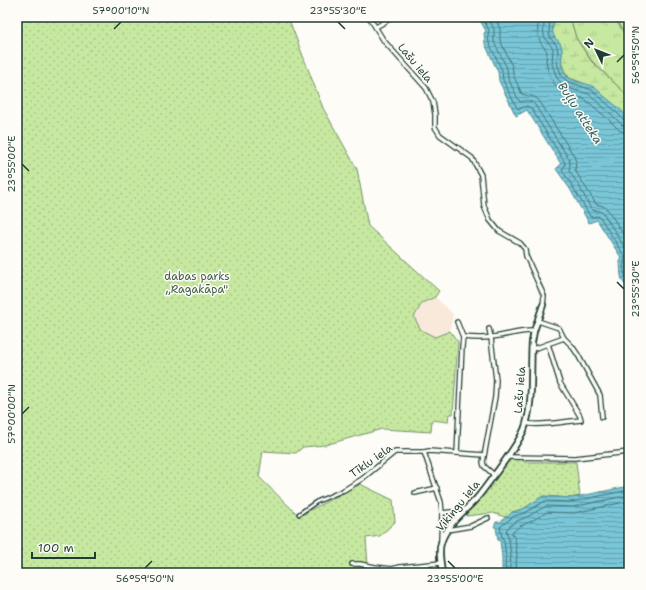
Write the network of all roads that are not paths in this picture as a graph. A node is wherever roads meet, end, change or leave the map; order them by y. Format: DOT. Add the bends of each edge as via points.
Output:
graph roads {
  1 [pos="369,17"];
  2 [pos="394,17"];
  3 [pos="376,27"];
  4 [pos="543,305"];
  5 [pos="538,321"];
  6 [pos="452,323"];
  7 [pos="489,329"];
  8 [pos="534,331"];
  9 [pos="463,337"];
  10 [pos="491,338"];
  11 [pos="564,338"];
  12 [pos="548,344"];
  13 [pos="532,349"];
  14 [pos="602,417"];
  15 [pos="526,423"];
  16 [pos="424,452"];
  17 [pos="629,452"];
  18 [pos="457,453"];
  19 [pos="484,455"];
  20 [pos="507,457"];
  21 [pos="494,474"];
  22 [pos="437,488"];
  23 [pos="344,490"];
  24 [pos="415,493"];
  25 [pos="442,513"];
  26 [pos="298,514"];
  27 [pos="460,514"];
  28 [pos="488,518"];
  29 [pos="447,530"];
  30 [pos="441,543"];
  31 [pos="441,563"];
  32 [pos="352,564"];
  33 [pos="392,571"];
  34 [pos="442,573"];
  1 -- 3 [label="street, Lašu iela"];
  2 -- 3 [label="street"];
  3 -- 4 [label="street, Lašu iela" via="384,40 426,88 433,102 435,127 440,135 472,158 481,176 484,206 490,220 499,231 520,243 525,249 544,296"];
  4 -- 5 [label="street, Lašu iela"];
  5 -- 8 [label="street, Lašu iela"];
  5 -- 11 [label="street" via="559,328"];
  6 -- 9 [label="street" via="458,323"];
  7 -- 10 [label="street"];
  8 -- 10 [label="street"];
  8 -- 13 [label="street, Lašu iela"];
  9 -- 10 [label="street"];
  9 -- 18 [label="street"];
  10 -- 19 [label="street" via="496,380"];
  11 -- 12 [label="street"];
  11 -- 14 [label="street" via="578,355 600,395"];
  12 -- 13 [label="street"];
  12 -- 15 [label="street" via="560,382 581,420 539,425"];
  13 -- 15 [label="street, Lašu iela"];
  15 -- 20 [label="street, Lašu iela"];
  16 -- 18 [label="street, Tīklu iela"];
  16 -- 22 [label="street"];
  16 -- 23 [label="street, Tīklu iela" via="395,452"];
  17 -- 20 [label="street" via="575,458"];
  18 -- 19 [label="street, Tīklu iela"];
  19 -- 21 [label="street" via="484,466"];
  20 -- 21 [label="street, Vikingu iela"];
  21 -- 27 [label="street, Vikingu iela"];
  22 -- 24 [label="street"];
  22 -- 25 [label="street"];
  23 -- 26 [label="street, Tīklu iela" via="316,502"];
  25 -- 27 [label="street"];
  25 -- 30 [label="street"];
  27 -- 29 [label="street, Vikingu iela"];
  28 -- 29 [label="street" via="471,526"];
  29 -- 30 [label="street, Vikingu iela"];
  30 -- 31 [label="street, Vikingu iela"];
  31 -- 33 [label="street" via="400,567"];
  31 -- 34 [label="street, Vikingu iela"];
  32 -- 33 [label="street"];
}
